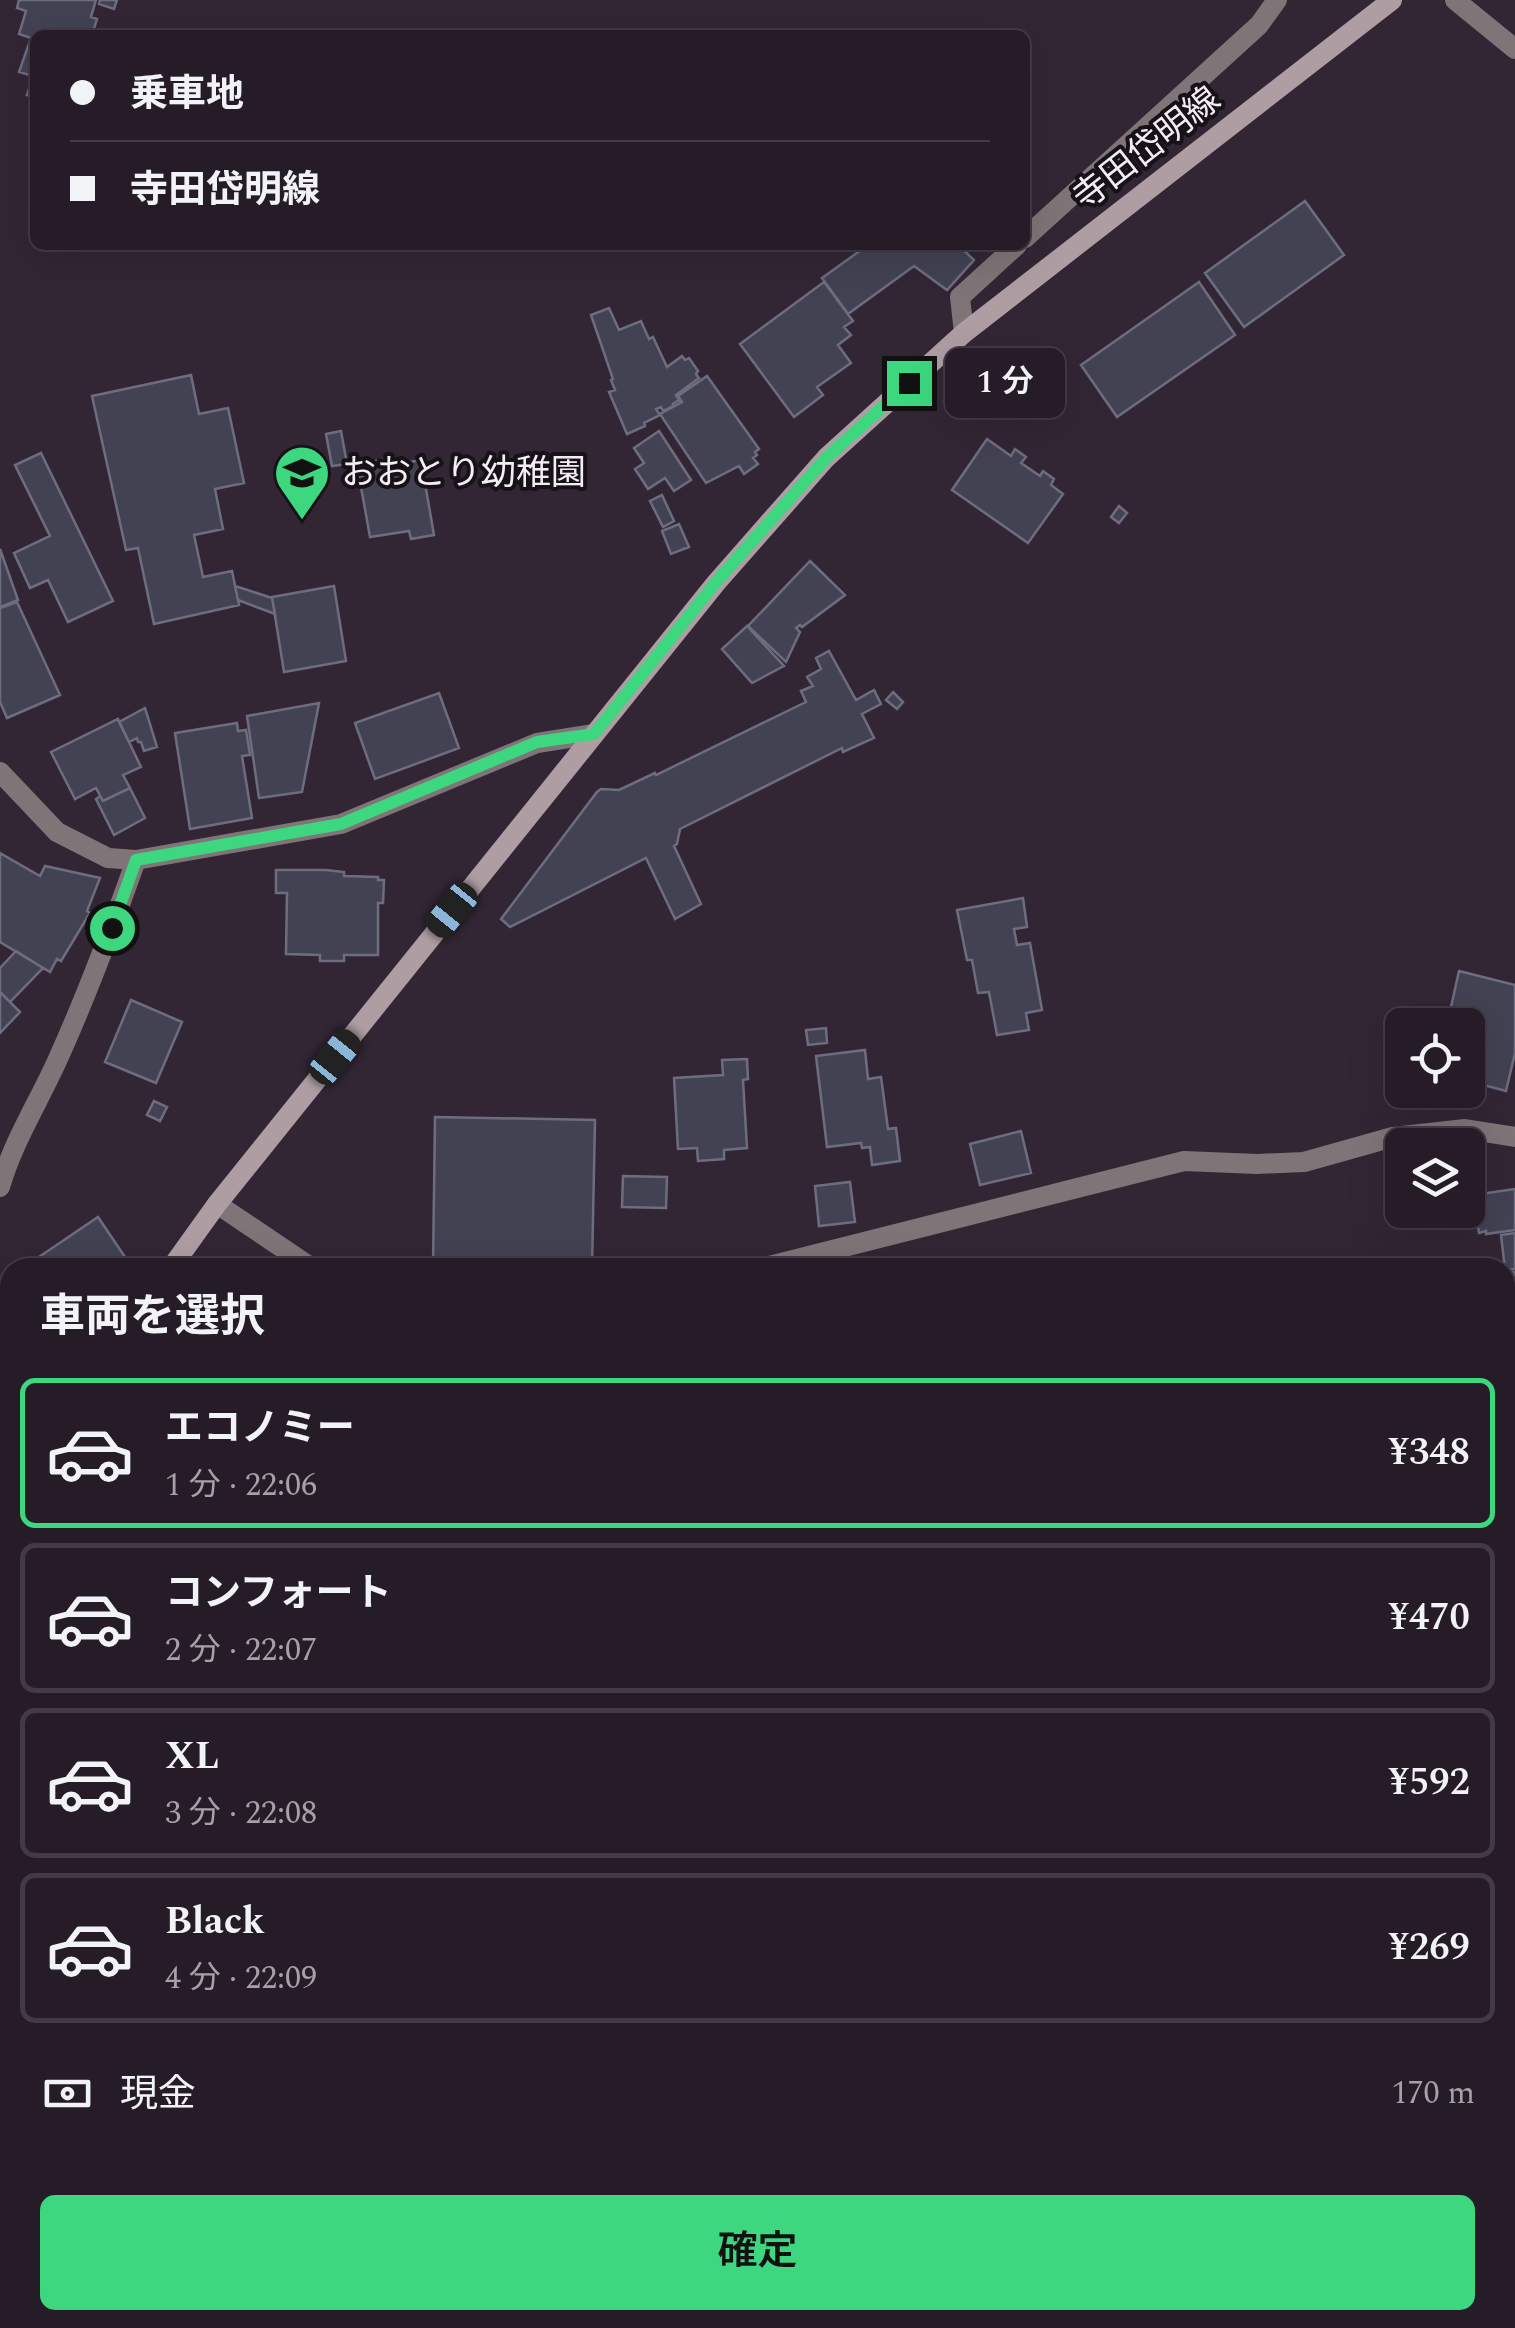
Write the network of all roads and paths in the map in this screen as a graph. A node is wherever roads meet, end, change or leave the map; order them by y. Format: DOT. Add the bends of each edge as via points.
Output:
graph roads {
  1 [pos="1277,0"];
  2 [pos="1392,0"];
  3 [pos="1455,0"];
  4 [pos="1515,49"];
  5 [pos="1030,233"];
  6 [pos="1012,250"];
  7 [pos="964,333"];
  8 [pos="594,734"];
  9 [pos="0,772"];
  10 [pos="136,860"];
  11 [pos="1515,1136"];
  12 [pos="0,1187"];
  13 [pos="217,1204"];
  14 [pos="178,1258"];
  15 [pos="297,1258"];
  16 [pos="800,1258"];
  1 -- 5 [label="street" via="1259,25"];
  2 -- 7 [label="main road, 寺田岱明線"];
  3 -- 4 [label="street"];
  6 -- 7 [label="street" via="960,297"];
  7 -- 8 [label="main road, 寺田岱明線" via="826,458"];
  8 -- 10 [label="street" via="537,742 341,824"];
  8 -- 13 [label="main road, 寺田岱明線"];
  9 -- 10 [label="street" via="58,832 108,858"];
  10 -- 12 [label="street" via="90,988"];
  11 -- 16 [label="street" via="1464,1128 1393,1137 1304,1162 1184,1161"];
  13 -- 14 [label="main road, 寺田岱明線"];
  13 -- 15 [label="street"];
}
